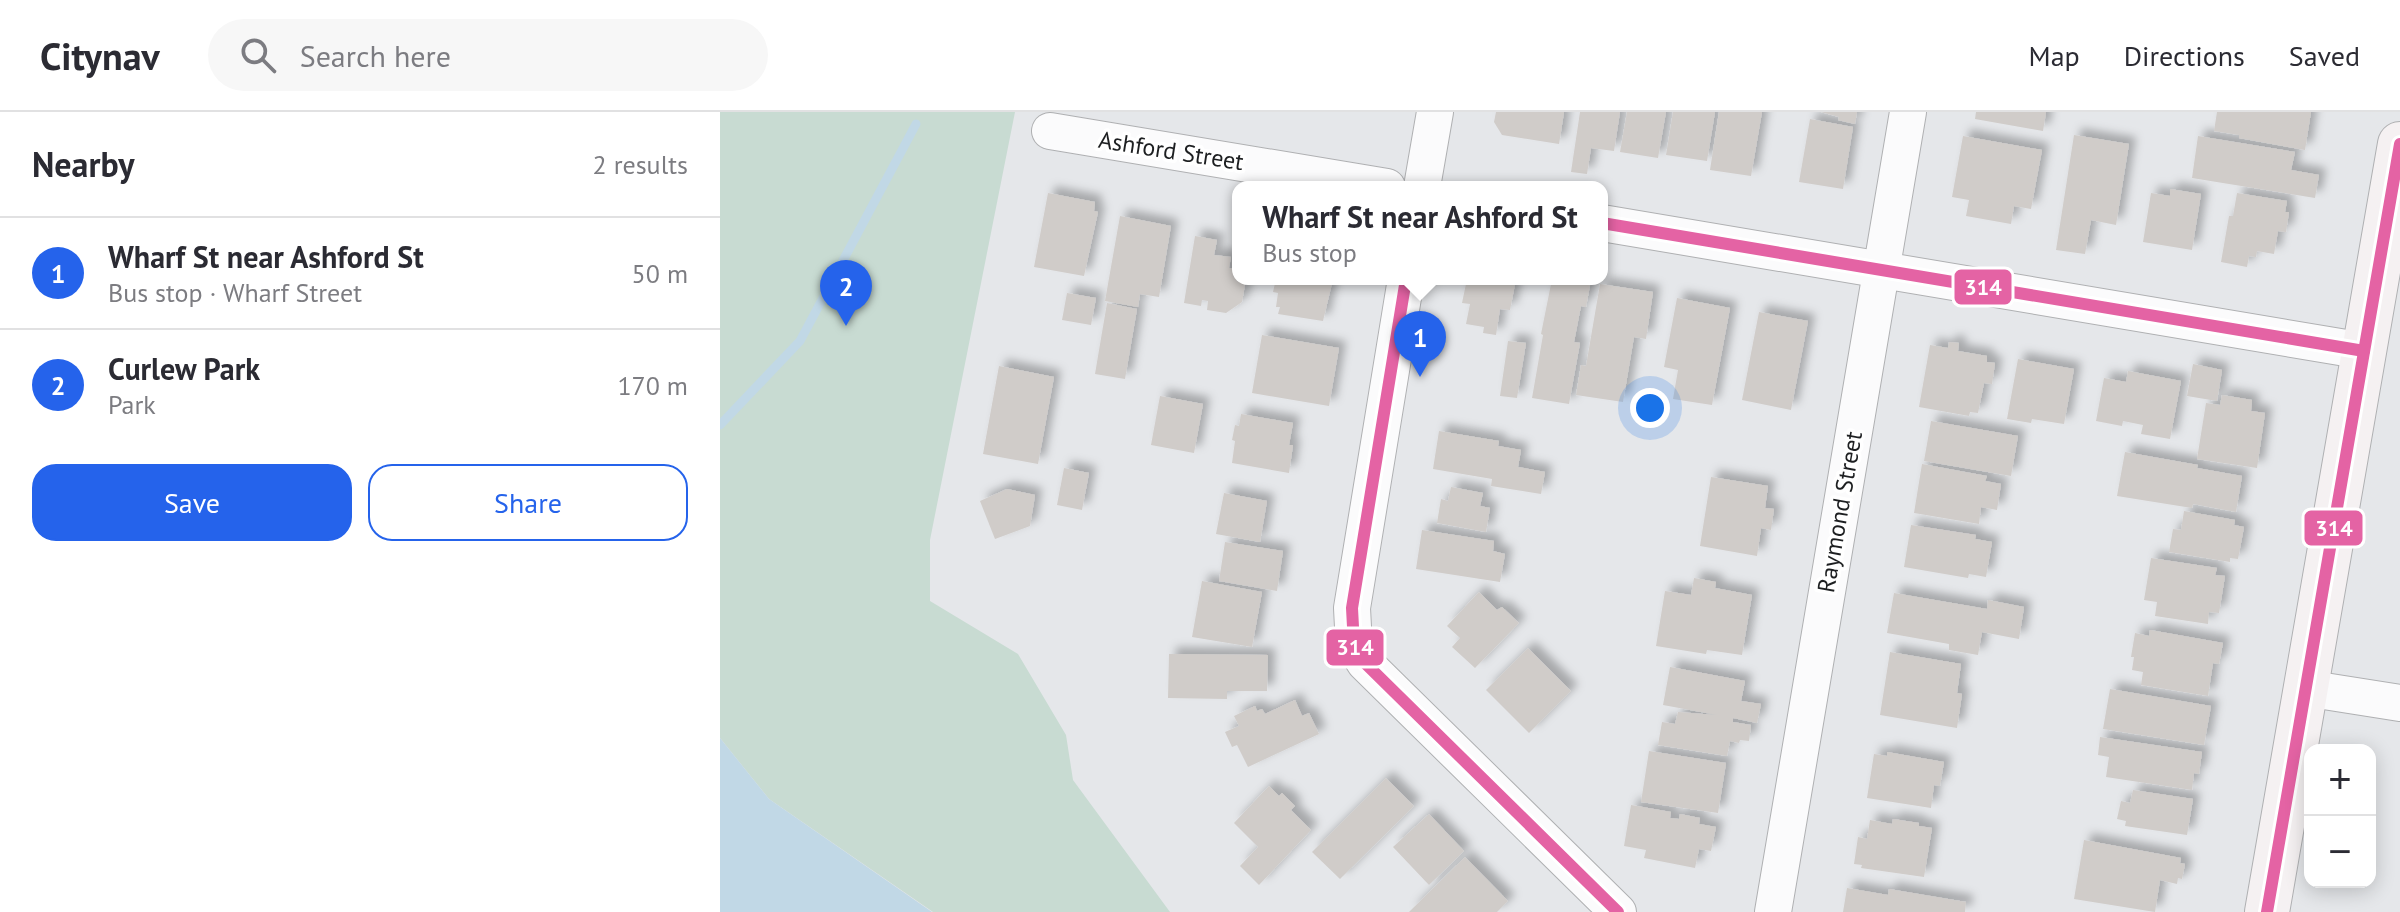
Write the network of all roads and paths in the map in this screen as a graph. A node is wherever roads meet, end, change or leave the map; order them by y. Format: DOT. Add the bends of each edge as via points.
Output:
graph roads {
  1 [pos="1435,112"];
  2 [pos="1908,112"];
  3 [pos="1050,131"];
  4 [pos="2400,144"];
  5 [pos="1351,181"];
  6 [pos="1423,181"];
  7 [pos="1608,224"];
  8 [pos="2393,231"];
  9 [pos="1881,270"];
  10 [pos="1405,285"];
  11 [pos="2364,351"];
  12 [pos="2305,688"];
  13 [pos="2400,703"];
  14 [pos="1618,912"];
  15 [pos="1773,912"];
  16 [pos="2267,912"];
  1 -- 6 [label="street"];
  2 -- 9 [label="street, Raymond Street"];
  3 -- 5 [label="street, Ashford Street"];
  4 -- 8 [label="street"];
  7 -- 9 [label="street"];
  8 -- 11 [label="street"];
  9 -- 11 [label="street"];
  9 -- 15 [label="street, Raymond Street"];
  10 -- 14 [label="street" via="1352,608 1354,646 1365,663"];
  11 -- 12 [label="street"];
  12 -- 13 [label="street"];
  12 -- 16 [label="street"];
}
